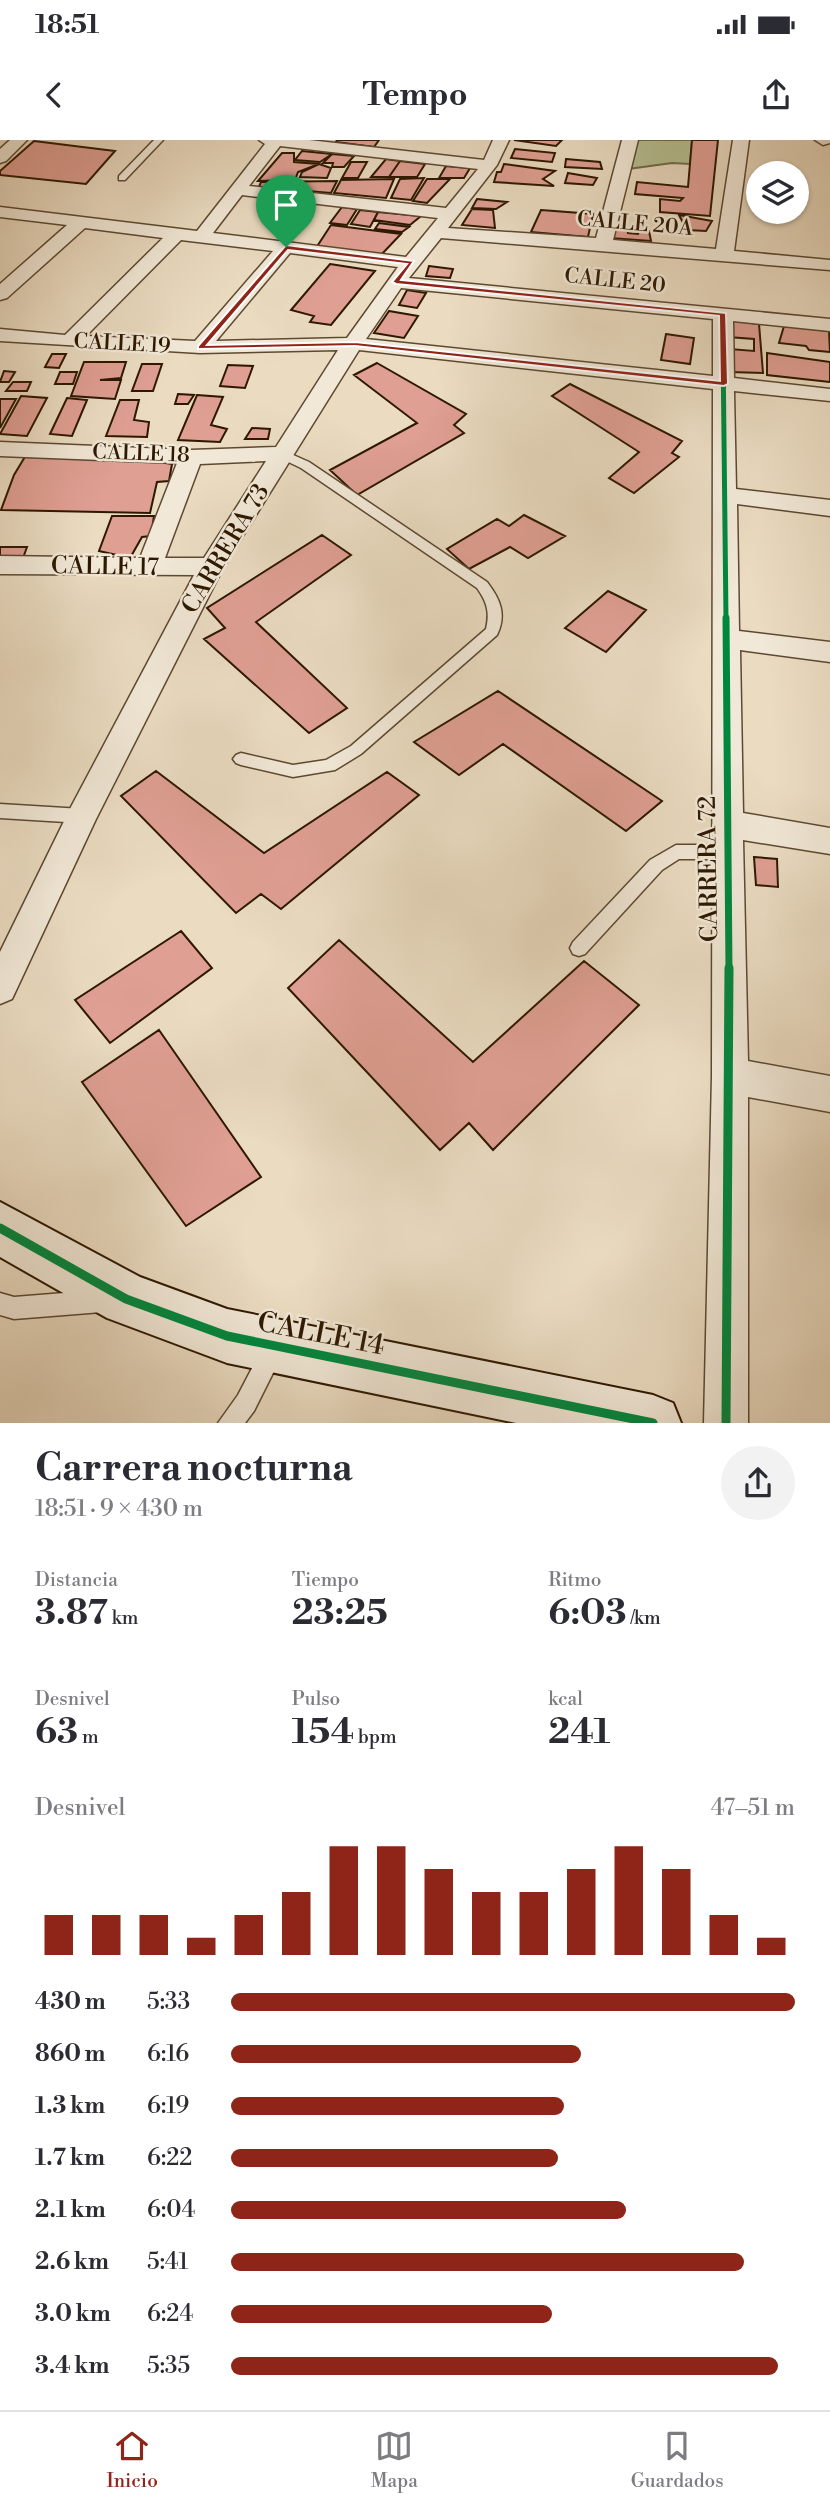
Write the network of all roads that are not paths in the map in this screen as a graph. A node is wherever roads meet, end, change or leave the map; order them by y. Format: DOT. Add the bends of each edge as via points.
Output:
graph roads {
  1 [pos="19,140"];
  2 [pos="159,140"];
  3 [pos="273,140"];
  4 [pos="501,140"];
  5 [pos="630,140"];
  6 [pos="741,140"];
  7 [pos="382,146"];
  8 [pos="0,158"];
  9 [pos="489,165"];
  10 [pos="122,178"];
  11 [pos="238,190"];
  12 [pos="0,212"];
  13 [pos="450,214"];
  14 [pos="80,222"];
  15 [pos="436,232"];
  16 [pos="177,234"];
  17 [pos="201,237"];
  18 [pos="603,244"];
  19 [pos="286,247"];
  20 [pos="724,254"];
  21 [pos="412,263"];
  22 [pos="830,265"];
  23 [pos="396,282"];
  24 [pos="0,294"];
  25 [pos="723,314"];
  26 [pos="830,325"];
  27 [pos="0,335"];
  28 [pos="70,341"];
  29 [pos="355,344"];
  30 [pos="200,347"];
  31 [pos="724,384"];
  32 [pos="830,395"];
  33 [pos="5,449"];
  34 [pos="282,454"];
  35 [pos="191,457"];
  36 [pos="0,472"];
  37 [pos="725,495"];
  38 [pos="830,508"];
  39 [pos="0,565"];
  40 [pos="211,567"];
  41 [pos="149,568"];
  42 [pos="727,639"];
  43 [pos="830,652"];
  44 [pos="241,759"];
  45 [pos="0,811"];
  46 [pos="82,816"];
  47 [pos="728,838"];
  48 [pos="830,841"];
  49 [pos="579,948"];
  50 [pos="1,983"];
  51 [pos="730,1076"];
  52 [pos="830,1094"];
  53 [pos="0,1228"];
  54 [pos="126,1299"];
  55 [pos="0,1304"];
  56 [pos="276,1346"];
  57 [pos="230,1423"];
  58 [pos="653,1423"];
  59 [pos="726,1423"];
  1 -- 8 [label="street"];
  2 -- 10 [label="lane"];
  3 -- 7 [label="street"];
  3 -- 11 [label="street"];
  4 -- 9 [label="street, CARRERA 73"];
  5 -- 18 [label="street"];
  6 -- 20 [label="street"];
  7 -- 9 [label="street"];
  9 -- 13 [label="street, CARRERA 73"];
  11 -- 13 [label="street"];
  11 -- 17 [label="street"];
  12 -- 14 [label="street"];
  13 -- 15 [label="street, CARRERA 73"];
  14 -- 16 [label="street"];
  14 -- 24 [label="street"];
  15 -- 18 [label="street, CALLE 20A"];
  15 -- 21 [label="street, CARRERA 73"];
  16 -- 17 [label="street"];
  16 -- 28 [label="street"];
  17 -- 19 [label="street"];
  18 -- 20 [label="street, CALLE 20A"];
  19 -- 21 [label="street"];
  19 -- 30 [label="street"];
  20 -- 22 [label="street, CALLE 20A"];
  21 -- 23 [label="street, CARRERA 73"];
  23 -- 25 [label="street, CALLE 20"];
  23 -- 29 [label="street, CARRERA 73"];
  25 -- 26 [label="street, CALLE 20"];
  25 -- 31 [label="street, CARRERA 72"];
  27 -- 28 [label="street, CALLE 19"];
  28 -- 30 [label="street, CALLE 19"];
  29 -- 30 [label="street, CALLE 19"];
  29 -- 31 [label="street, CALLE 19"];
  29 -- 34 [label="street, CARRERA 73"];
  31 -- 32 [label="street, CALLE 19"];
  31 -- 37 [label="street, CARRERA 72"];
  33 -- 35 [label="street, CALLE 18"];
  33 -- 36 [label="street"];
  34 -- 35 [label="street, CALLE 18"];
  34 -- 40 [label="street, CARRERA 73"];
  34 -- 44 [label="lane" via="305,464 482,585 496,603 497,615 492,631 356,750 328,766 293,771"];
  35 -- 41 [label="street"];
  37 -- 38 [label="street"];
  37 -- 42 [label="street, CARRERA 72"];
  39 -- 41 [label="street, CALLE 17"];
  40 -- 41 [label="street, CALLE 17"];
  40 -- 46 [label="street, CARRERA 73"];
  42 -- 43 [label="street"];
  42 -- 47 [label="street, CARRERA 72"];
  45 -- 46 [label="lane"];
  46 -- 50 [label="street, CARRERA 73"];
  47 -- 48 [label="street"];
  47 -- 49 [label="lane" via="676,852 656,865"];
  47 -- 51 [label="street, CARRERA 72"];
  51 -- 52 [label="street"];
  51 -- 59 [label="street, CARRERA 72"];
  53 -- 54 [label="street, CALLE 14"];
  54 -- 55 [label="lane" via="14,1308"];
  54 -- 56 [label="street, CALLE 14" via="227,1336"];
  56 -- 57 [label="lane"];
  56 -- 58 [label="street, CALLE 14"];
}
